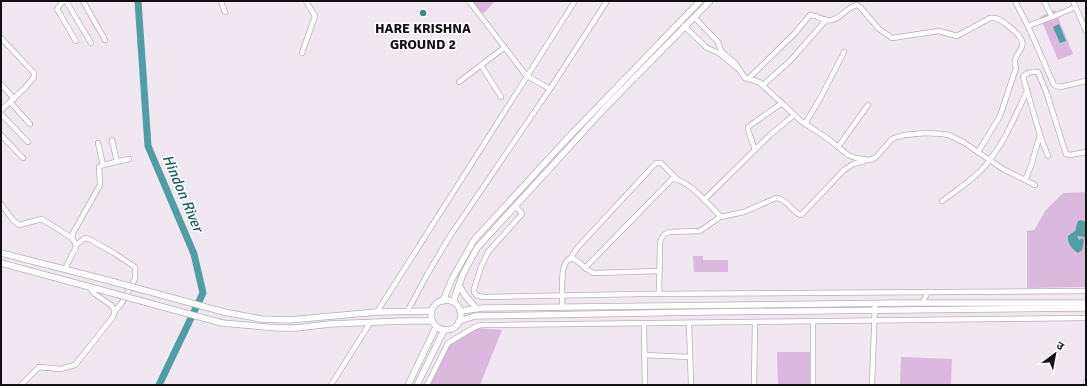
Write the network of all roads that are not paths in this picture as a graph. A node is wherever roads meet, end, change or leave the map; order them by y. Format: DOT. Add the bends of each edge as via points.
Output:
graph roads {
  1 [pos="63,1"];
  2 [pos="66,1"];
  3 [pos="83,1"];
  4 [pos="221,1"];
  5 [pos="306,1"];
  6 [pos="469,1"];
  7 [pos="574,1"];
  8 [pos="606,1"];
  9 [pos="700,1"];
  10 [pos="710,1"];
  11 [pos="1015,1"];
  12 [pos="1044,1"];
  13 [pos="1073,1"];
  14 [pos="1076,7"];
  15 [pos="690,11"];
  16 [pos="225,12"];
  17 [pos="1052,17"];
  18 [pos="696,19"];
  19 [pos="1084,19"];
  20 [pos="826,20"];
  21 [pos="1028,26"];
  22 [pos="1085,28"];
  23 [pos="687,30"];
  24 [pos="1,38"];
  25 [pos="105,40"];
  26 [pos="76,41"];
  27 [pos="91,43"];
  28 [pos="505,47"];
  29 [pos="844,52"];
  30 [pos="302,53"];
  31 [pos="481,65"];
  32 [pos="739,69"];
  33 [pos="527,76"];
  34 [pos="748,79"];
  35 [pos="1086,81"];
  36 [pos="459,82"];
  37 [pos="1,84"];
  38 [pos="762,85"];
  39 [pos="550,89"];
  40 [pos="1027,91"];
  41 [pos="502,98"];
  42 [pos="12,100"];
  43 [pos="782,103"];
  44 [pos="868,105"];
  45 [pos="1,110"];
  46 [pos="1,114"];
  47 [pos="794,115"];
  48 [pos="30,124"];
  49 [pos="805,124"];
  50 [pos="1,135"];
  51 [pos="1040,135"];
  52 [pos="112,140"];
  53 [pos="28,142"];
  54 [pos="98,143"];
  55 [pos="838,147"];
  56 [pos="755,150"];
  57 [pos="978,152"];
  58 [pos="1086,152"];
  59 [pos="1048,156"];
  60 [pos="23,158"];
  61 [pos="129,159"];
  62 [pos="868,160"];
  63 [pos="990,160"];
  64 [pos="117,162"];
  65 [pos="103,165"];
  66 [pos="677,179"];
  67 [pos="1025,180"];
  68 [pos="1035,185"];
  69 [pos="704,200"];
  70 [pos="942,201"];
  71 [pos="1,204"];
  72 [pos="516,208"];
  73 [pos="721,217"];
  74 [pos="72,238"];
  75 [pos="76,245"];
  76 [pos="1,253"];
  77 [pos="570,259"];
  78 [pos="1,263"];
  79 [pos="585,268"];
  80 [pos="65,270"];
  81 [pos="660,271"];
  82 [pos="459,285"];
  83 [pos="88,286"];
  84 [pos="1086,291"];
  85 [pos="660,294"];
  86 [pos="927,294"];
  87 [pos="443,301"];
  88 [pos="562,301"];
  89 [pos="453,302"];
  90 [pos="922,303"];
  91 [pos="1086,303"];
  92 [pos="875,304"];
  93 [pos="476,308"];
  94 [pos="1086,308"];
  95 [pos="460,310"];
  96 [pos="875,310"];
  97 [pos="431,311"];
  98 [pos="115,312"];
  99 [pos="377,312"];
  100 [pos="406,312"];
  101 [pos="1086,318"];
  102 [pos="432,321"];
  103 [pos="459,321"];
  104 [pos="874,321"];
  105 [pos="813,322"];
  106 [pos="370,323"];
  107 [pos="689,323"];
  108 [pos="755,323"];
  109 [pos="644,324"];
  110 [pos="436,327"];
  111 [pos="444,330"];
  112 [pos="644,355"];
  113 [pos="690,357"];
  114 [pos="1086,382"];
  115 [pos="21,385"];
  116 [pos="331,385"];
  117 [pos="408,385"];
  118 [pos="417,385"];
  119 [pos="427,385"];
  120 [pos="646,385"];
  121 [pos="691,385"];
  122 [pos="754,385"];
  123 [pos="813,385"];
  124 [pos="872,385"];
  125 [pos="1086,385"];
  1 -- 26 [label="street" via="57,9"];
  2 -- 27 [label="street"];
  3 -- 25 [label="street"];
  4 -- 16 [label="street"];
  5 -- 30 [label="street" via="315,16"];
  6 -- 28 [label="street"];
  7 -- 33 [label="street"];
  8 -- 39 [label="street"];
  9 -- 15 [label="street"];
  10 -- 18 [label="street"];
  11 -- 21 [label="street"];
  12 -- 17 [label="street"];
  13 -- 14 [label="street"];
  14 -- 17 [label="street"];
  14 -- 19 [label="street"];
  15 -- 18 [label="street"];
  15 -- 87 [label="street" via="474,240"];
  17 -- 21 [label="street"];
  18 -- 23 [label="street"];
  18 -- 32 [label="street"];
  19 -- 22 [label="street"];
  20 -- 34 [label="street" via="810,15"];
  20 -- 38 [label="street" via="790,61"];
  20 -- 57 [label="street" via="833,20 857,5 879,29 892,38 939,32 956,36 992,17 1017,33 1022,45 1014,61 1016,68 1005,103"];
  21 -- 35 [label="street" via="1055,86"];
  23 -- 32 [label="street" via="707,48"];
  23 -- 72 [label="street" via="605,108"];
  24 -- 42 [label="street" via="34,73 32,81"];
  28 -- 31 [label="street"];
  28 -- 33 [label="street"];
  29 -- 49 [label="street"];
  31 -- 36 [label="street"];
  31 -- 41 [label="street"];
  32 -- 34 [label="street" via="742,76"];
  33 -- 39 [label="street"];
  33 -- 99 [label="street"];
  34 -- 38 [label="street"];
  37 -- 42 [label="street"];
  38 -- 43 [label="street"];
  39 -- 100 [label="street" via="450,236"];
  40 -- 51 [label="street"];
  40 -- 58 [label="street" via="1023,77 1034,71 1038,72 1048,94 1064,151 1068,155"];
  40 -- 63 [label="street"];
  42 -- 45 [label="street"];
  42 -- 48 [label="street"];
  43 -- 47 [label="street"];
  43 -- 56 [label="street" via="748,129"];
  44 -- 55 [label="street"];
  46 -- 53 [label="street"];
  47 -- 49 [label="street"];
  47 -- 56 [label="street"];
  49 -- 55 [label="street"];
  50 -- 60 [label="street"];
  51 -- 59 [label="street"];
  51 -- 67 [label="street"];
  52 -- 64 [label="street"];
  54 -- 65 [label="street"];
  55 -- 62 [label="street" via="848,155"];
  56 -- 69 [label="street"];
  57 -- 62 [label="street" via="949,135 918,134 892,139 878,156"];
  57 -- 63 [label="street"];
  61 -- 64 [label="street"];
  62 -- 73 [label="street" via="853,164 844,170 802,215 779,198 744,212"];
  63 -- 67 [label="street"];
  63 -- 70 [label="street" via="969,181"];
  64 -- 65 [label="street"];
  65 -- 74 [label="street" via="99,169 100,185"];
  66 -- 69 [label="street"];
  66 -- 77 [label="street" via="661,163 656,163 578,247"];
  66 -- 79 [label="street" via="672,179"];
  67 -- 68 [label="street"];
  69 -- 73 [label="street"];
  71 -- 74 [label="street" via="19,225 42,219"];
  72 -- 82 [label="street" via="477,248"];
  72 -- 88 [label="street" via="522,213 483,260 474,289 475,294 480,297"];
  73 -- 81 [label="street" via="700,230 668,232 662,236"];
  74 -- 75 [label="street"];
  75 -- 80 [label="street"];
  75 -- 98 [label="street" via="87,238 135,267 135,279"];
  76 -- 80 [label="street"];
  77 -- 79 [label="street" via="576,260"];
  77 -- 88 [label="street" via="563,268"];
  78 -- 83 [label="street"];
  79 -- 81 [label="street" via="594,273"];
  80 -- 99 [label="street, bridge" via="256,318 289,320"];
  81 -- 85 [label="street"];
  82 -- 89 [label="street"];
  82 -- 93 [label="street"];
  83 -- 98 [label="street" via="111,304"];
  83 -- 106 [label="street, bridge" via="222,323 277,328"];
  84 -- 86 [label="street"];
  85 -- 86 [label="street"];
  85 -- 88 [label="street"];
  86 -- 90 [label="street"];
  87 -- 89 [label="street"];
  87 -- 97 [label="street"];
  88 -- 92 [label="street"];
  88 -- 93 [label="street"];
  89 -- 95 [label="street"];
  90 -- 91 [label="street"];
  90 -- 92 [label="street"];
  92 -- 96 [label="street"];
  93 -- 95 [label="street"];
  94 -- 96 [label="street"];
  95 -- 103 [label="street"];
  96 -- 103 [label="street" via="475,316"];
  96 -- 104 [label="street"];
  97 -- 100 [label="street"];
  97 -- 102 [label="street"];
  98 -- 115 [label="street" via="75,365 60,369 39,367"];
  99 -- 100 [label="street"];
  101 -- 104 [label="street"];
  102 -- 106 [label="street"];
  102 -- 110 [label="street"];
  103 -- 111 [label="street" via="455,327"];
  104 -- 105 [label="street"];
  104 -- 124 [label="street"];
  105 -- 108 [label="street"];
  105 -- 123 [label="street"];
  106 -- 116 [label="street"];
  107 -- 108 [label="street"];
  107 -- 109 [label="street"];
  107 -- 113 [label="street"];
  108 -- 122 [label="street"];
  109 -- 112 [label="street"];
  109 -- 119 [label="street" via="478,326 448,343"];
  110 -- 111 [label="street"];
  110 -- 117 [label="street"];
  111 -- 118 [label="street"];
  112 -- 113 [label="street"];
  112 -- 120 [label="street"];
  113 -- 121 [label="street"];
  114 -- 125 [label="street"];
}
